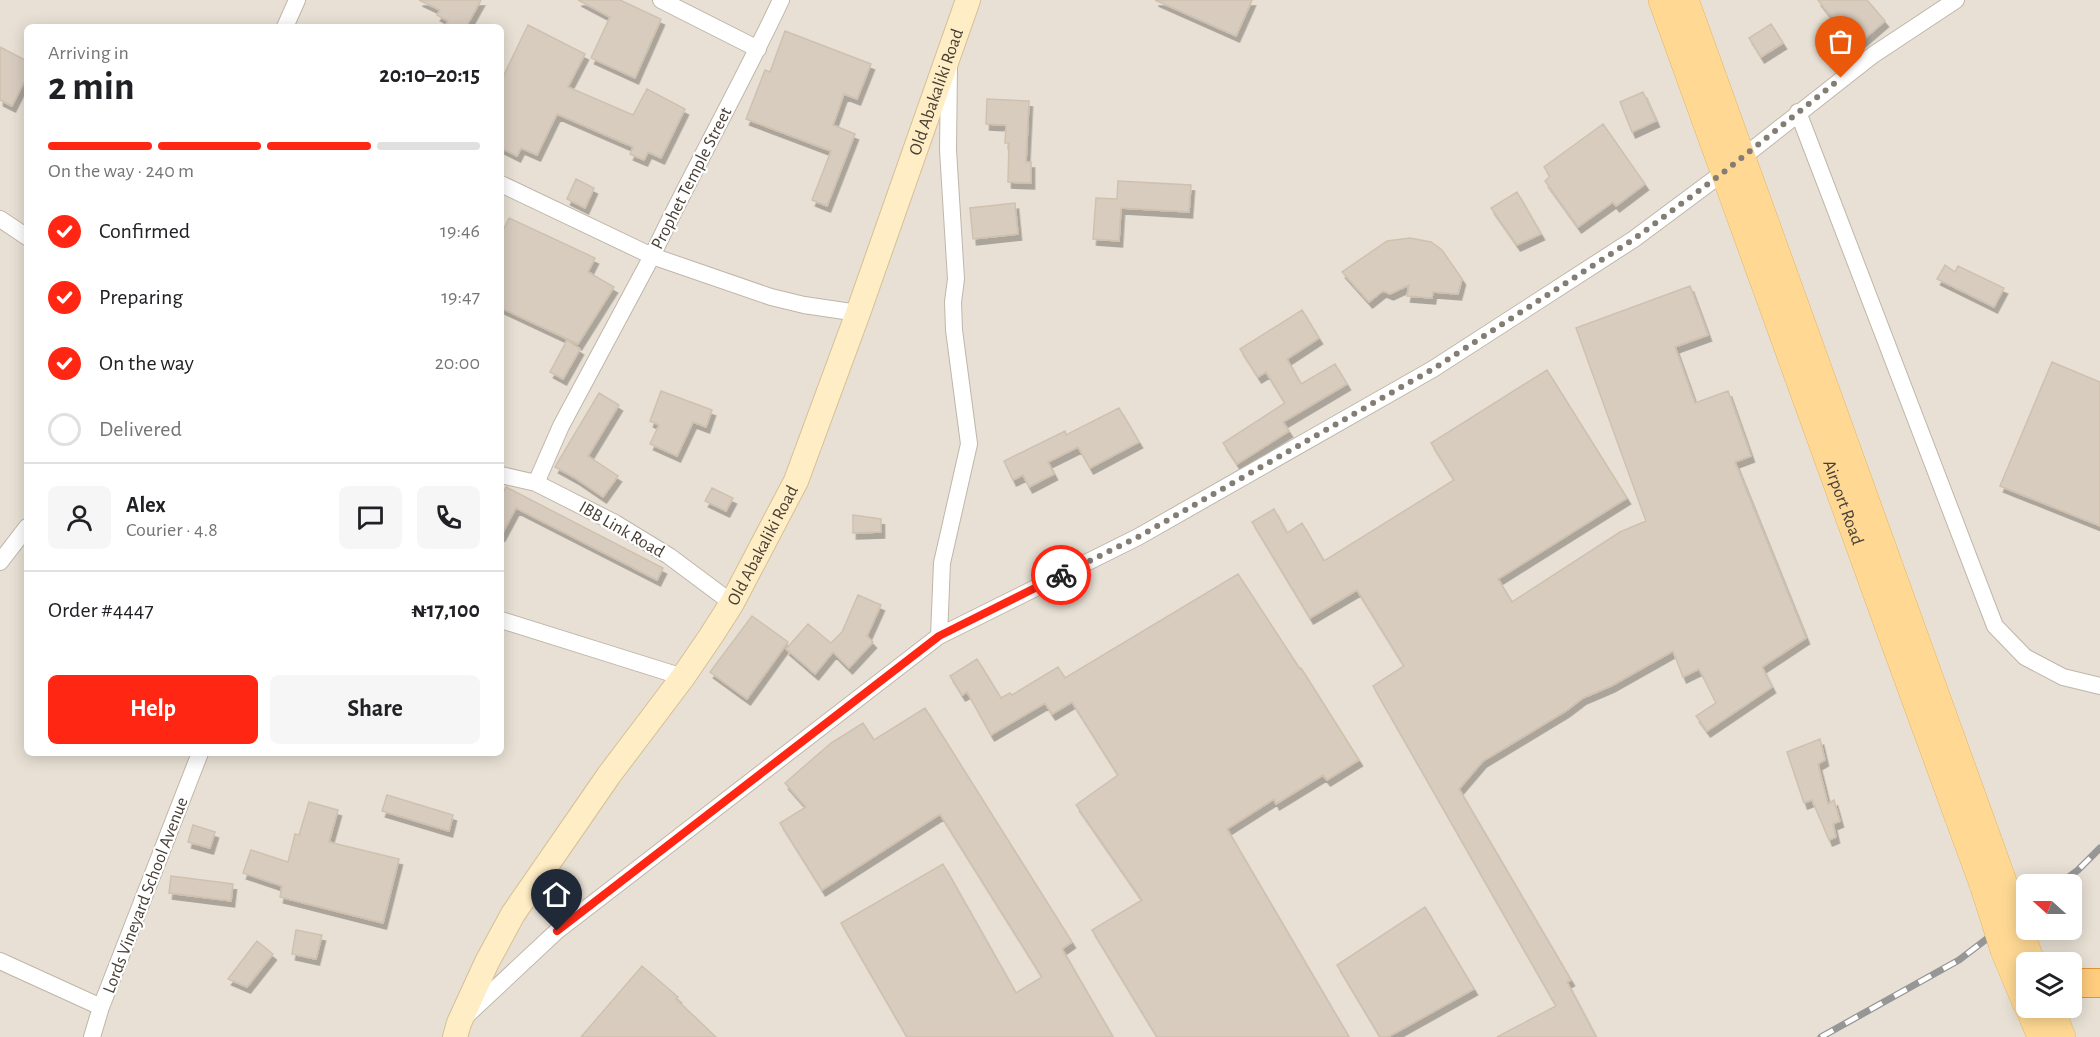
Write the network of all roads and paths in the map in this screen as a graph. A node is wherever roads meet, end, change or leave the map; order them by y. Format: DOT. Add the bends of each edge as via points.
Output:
graph roads {
  1 [pos="297,0"];
  2 [pos="661,0"];
  3 [pos="781,0"];
  4 [pos="968,0"];
  5 [pos="1662,0"];
  6 [pos="1685,0"];
  7 [pos="1956,0"];
  8 [pos="286,24"];
  9 [pos="758,49"];
  10 [pos="949,54"];
  11 [pos="1798,112"];
  12 [pos="1733,164"];
  13 [pos="504,185"];
  14 [pos="0,219"];
  15 [pos="24,235"];
  16 [pos="652,256"];
  17 [pos="858,314"];
  18 [pos="504,476"];
  19 [pos="536,483"];
  20 [pos="24,531"];
  21 [pos="0,562"];
  22 [pos="732,603"];
  23 [pos="504,621"];
  24 [pos="939,636"];
  25 [pos="683,677"];
  26 [pos="2100,686"];
  27 [pos="199,756"];
  28 [pos="2020,951"];
  29 [pos="0,961"];
  30 [pos="2082,983"];
  31 [pos="2100,983"];
  32 [pos="101,1007"];
  33 [pos="2033,1018"];
  34 [pos="2054,1018"];
  35 [pos="457,1030"];
  36 [pos="92,1037"];
  37 [pos="2040,1037"];
  38 [pos="2062,1037"];
  1 -- 8 [label="street"];
  2 -- 9 [label="street"];
  3 -- 9 [label="street, Prophet Temple Street"];
  4 -- 10 [label="main road, Old Abakaliki Road"];
  5 -- 12 [label="main road, Airport Road"];
  6 -- 12 [label="main road, Airport Road"];
  7 -- 11 [label="street" via="1873,55"];
  9 -- 16 [label="street, Prophet Temple Street"];
  10 -- 17 [label="main road, Old Abakaliki Road"];
  10 -- 24 [label="street" via="954,330 969,444 942,563"];
  11 -- 12 [label="street"];
  11 -- 26 [label="street" via="1995,626 2025,657 2063,677"];
  12 -- 24 [label="street" via="1634,239 1433,369 1138,537"];
  12 -- 28 [label="main road, Airport Road, bridge"];
  13 -- 16 [label="street, Prophet Temple Street"];
  14 -- 15 [label="street"];
  16 -- 17 [label="street" via="771,297"];
  16 -- 19 [label="street" via="566,417"];
  17 -- 22 [label="main road, Old Abakaliki Road" via="796,481"];
  18 -- 19 [label="street, IBB Link Road"];
  19 -- 22 [label="street, IBB Link Road" via="624,528"];
  20 -- 21 [label="street"];
  22 -- 25 [label="main road, Old Abakaliki Road"];
  23 -- 25 [label="street"];
  24 -- 35 [label="street" via="557,931"];
  25 -- 35 [label="main road, Old Abakaliki Road" via="609,775 513,914"];
  27 -- 32 [label="street, Lords Vineyard School Avenue"];
  29 -- 32 [label="street"];
  30 -- 31 [label="highway"];
  32 -- 36 [label="street, Lords Vineyard School Avenue"];
  33 -- 37 [label="main road"];
  34 -- 38 [label="main road"];
}
